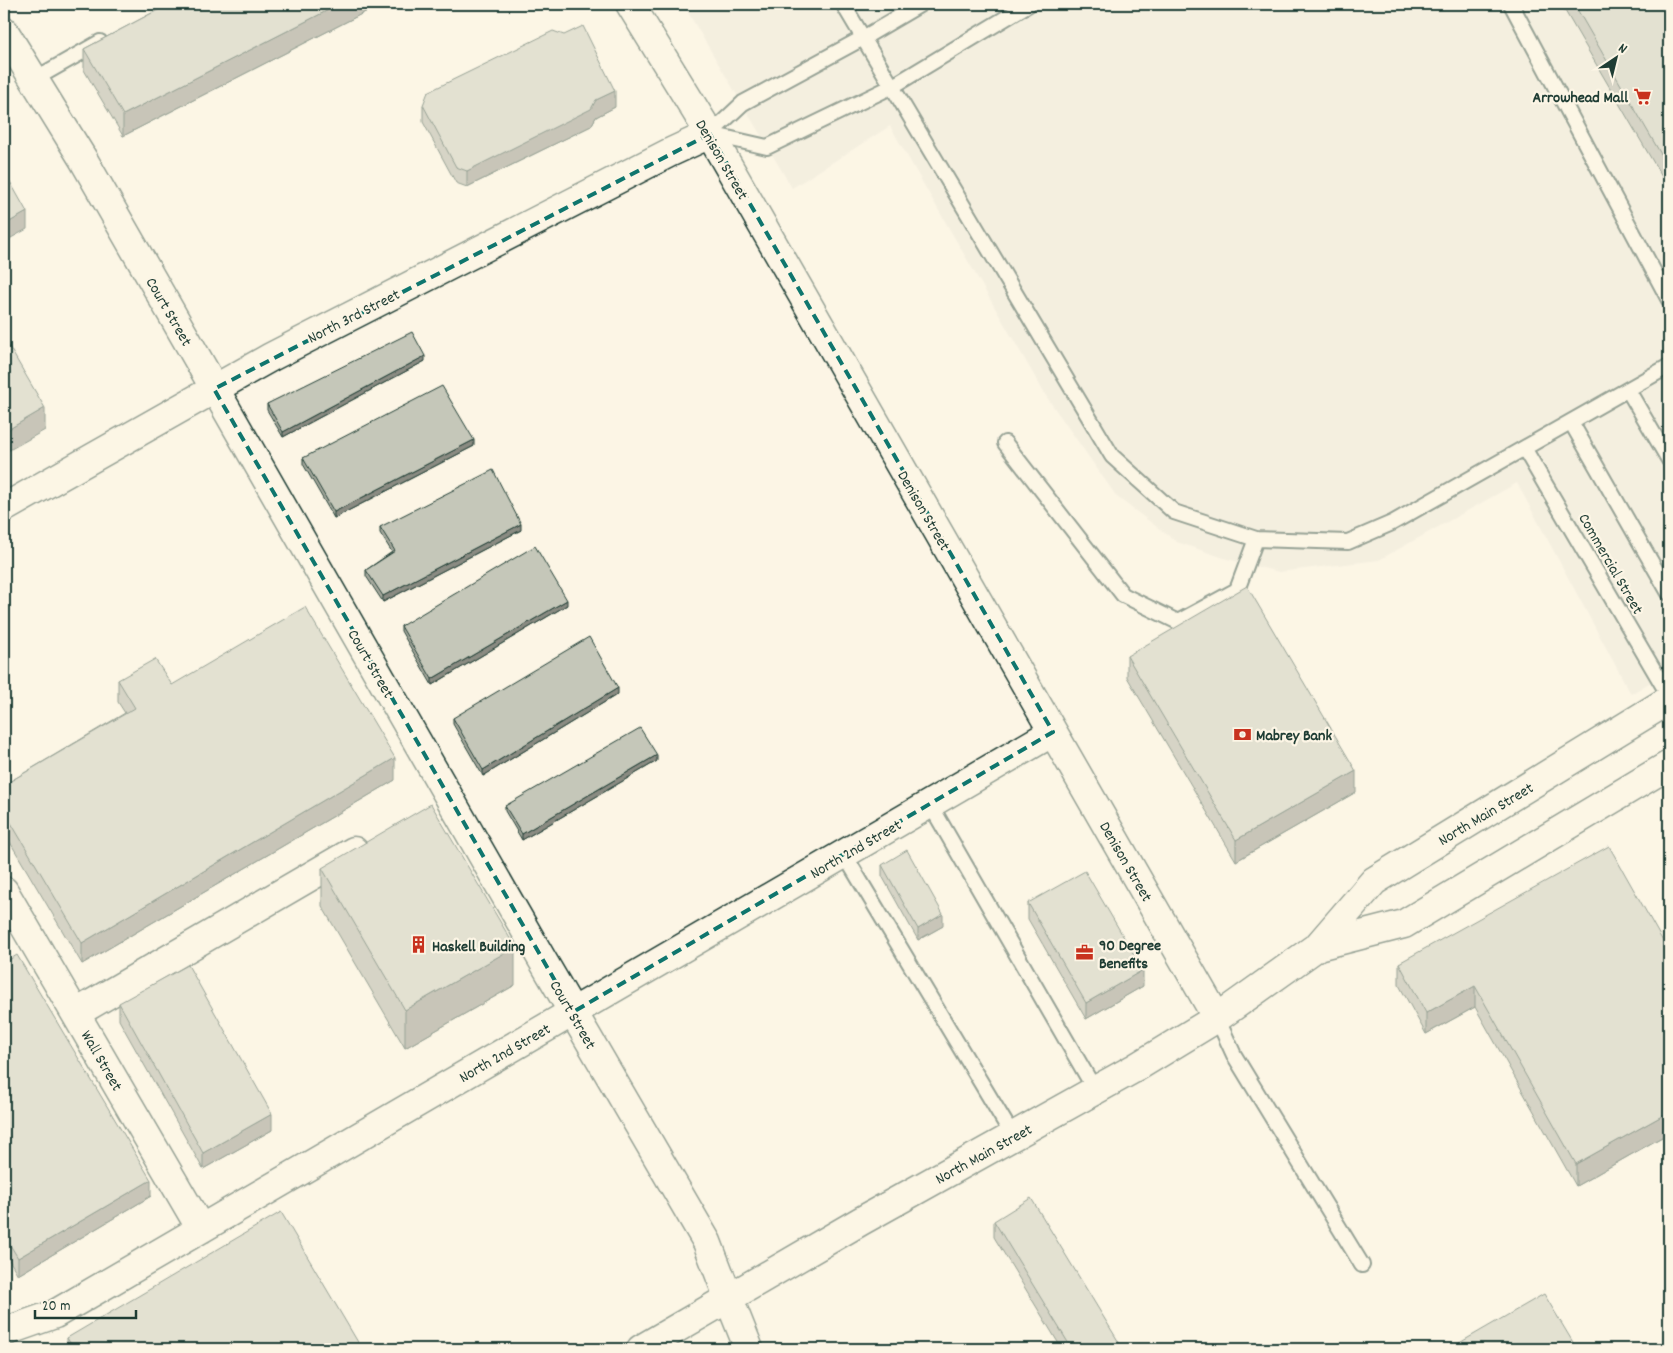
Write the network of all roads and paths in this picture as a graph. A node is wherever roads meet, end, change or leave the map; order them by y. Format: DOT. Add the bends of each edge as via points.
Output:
graph roads {
  1 [pos="630,4"];
  2 [pos="844,4"];
  3 [pos="921,4"];
  4 [pos="1029,4"];
  5 [pos="1511,4"];
  6 [pos="4,31"];
  7 [pos="113,35"];
  8 [pos="864,38"];
  9 [pos="33,80"];
  10 [pos="893,86"];
  11 [pos="710,134"];
  12 [pos="1669,300"];
  13 [pos="1669,366"];
  14 [pos="214,389"];
  15 [pos="1628,390"];
  16 [pos="1571,422"];
  17 [pos="1005,443"];
  18 [pos="1524,448"];
  19 [pos="1669,460"];
  20 [pos="4,508"];
  21 [pos="1256,539"];
  22 [pos="1669,593"];
  23 [pos="1669,698"];
  24 [pos="1053,732"];
  25 [pos="1669,765"];
  26 [pos="930,804"];
  27 [pos="377,837"];
  28 [pos="844,854"];
  29 [pos="4,891"];
  30 [pos="1318,946"];
  31 [pos="573,1012"];
  32 [pos="76,1013"];
  33 [pos="1218,1018"];
  34 [pos="1096,1090"];
  35 [pos="1013,1136"];
  36 [pos="201,1228"];
  37 [pos="1362,1265"];
  38 [pos="729,1299"];
  39 [pos="4,1332"];
  40 [pos="641,1349"];
  41 [pos="749,1349"];
  1 -- 11 [label="street, Denison Street"];
  2 -- 8 [label="lane"];
  3 -- 8 [label="lane"];
  4 -- 10 [label="lane"];
  5 -- 12 [label="lane"];
  6 -- 9 [label="street, Court Street"];
  7 -- 9 [label="lane"];
  8 -- 10 [label="lane"];
  8 -- 11 [label="lane" via="743,103"];
  9 -- 14 [label="street, Court Street" via="83,159"];
  10 -- 11 [label="lane" via="768,148"];
  10 -- 21 [label="lane" via="1112,456 1174,512"];
  11 -- 14 [label="street, North 3rd Street"];
  11 -- 24 [label="street, Denison Street"];
  13 -- 15 [label="lane"];
  14 -- 20 [label="street, North 3rd Street"];
  14 -- 31 [label="street, Court Street" via="438,802"];
  15 -- 16 [label="lane"];
  15 -- 19 [label="lane"];
  16 -- 18 [label="lane"];
  16 -- 22 [label="lane"];
  17 -- 21 [label="lane" via="1123,595 1178,622 1237,590"];
  18 -- 21 [label="lane" via="1392,523 1348,542"];
  18 -- 23 [label="lane, Commercial Street"];
  23 -- 30 [label="street, North Main Street" via="1374,880"];
  24 -- 26 [label="street, North 2nd Street"];
  24 -- 33 [label="street, Denison Street"];
  25 -- 30 [label="street, North Main Street" via="1404,924"];
  26 -- 28 [label="street, North 2nd Street"];
  26 -- 34 [label="lane"];
  27 -- 32 [label="street"];
  28 -- 31 [label="street, North 2nd Street"];
  28 -- 35 [label="lane"];
  29 -- 32 [label="street, Wall Street"];
  30 -- 33 [label="street, North Main Street"];
  31 -- 36 [label="street, North 2nd Street"];
  31 -- 38 [label="street, Court Street" via="707,1242"];
  32 -- 36 [label="street, Wall Street"];
  33 -- 34 [label="street, North Main Street"];
  33 -- 37 [label="lane" via="1234,1055"];
  34 -- 35 [label="street, North Main Street"];
  35 -- 38 [label="street, North Main Street"];
  36 -- 39 [label="street, North 2nd Street" via="55,1314"];
  38 -- 40 [label="street, North Main Street"];
  38 -- 41 [label="street, Court Street"];
}
